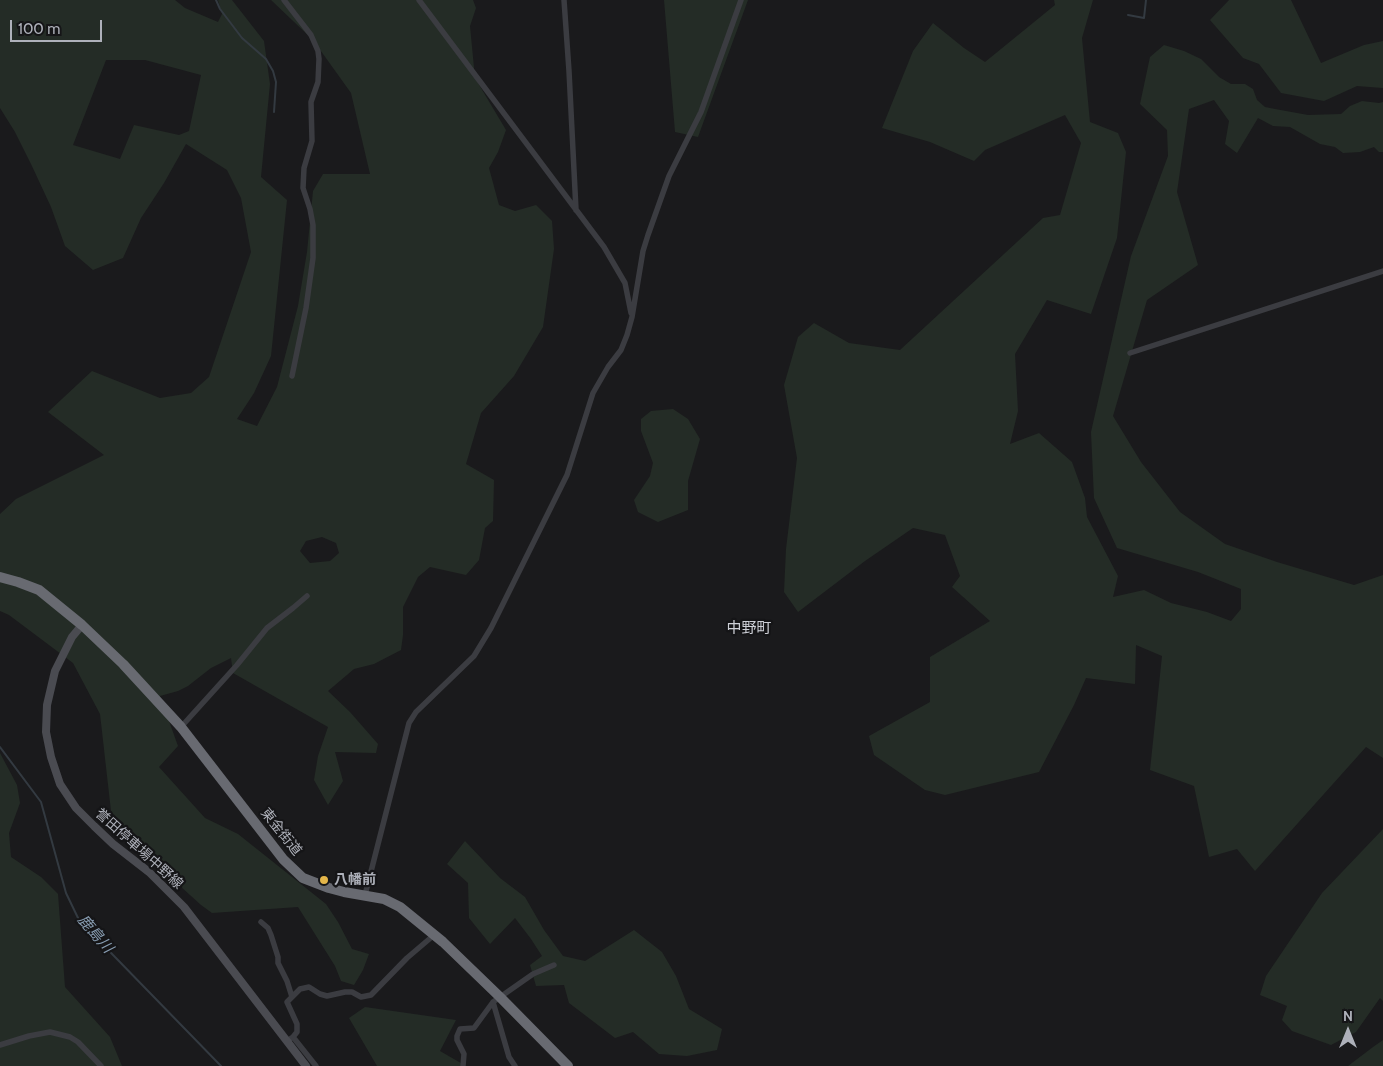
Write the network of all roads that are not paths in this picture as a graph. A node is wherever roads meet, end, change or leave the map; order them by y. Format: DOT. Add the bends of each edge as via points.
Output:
graph roads {
  1 [pos="284,0"];
  2 [pos="419,0"];
  3 [pos="564,0"];
  4 [pos="741,0"];
  5 [pos="576,210"];
  6 [pos="1383,272"];
  7 [pos="632,317"];
  8 [pos="1130,353"];
  9 [pos="292,376"];
  10 [pos="0,578"];
  11 [pos="307,596"];
  12 [pos="82,625"];
  13 [pos="181,727"];
  14 [pos="365,895"];
  15 [pos="261,922"];
  16 [pos="434,935"];
  17 [pos="554,965"];
  18 [pos="292,997"];
  19 [pos="496,999"];
  20 [pos="290,1039"];
  21 [pos="0,1045"];
  22 [pos="101,1066"];
  23 [pos="306,1066"];
  24 [pos="316,1066"];
  25 [pos="464,1066"];
  26 [pos="515,1066"];
  27 [pos="568,1066"];
  1 -- 9 [label="street" via="311,35 319,59 318,82 311,102 312,141 302,188 313,225 313,258"];
  2 -- 5 [label="street"];
  3 -- 5 [label="street"];
  4 -- 7 [label="street" via="700,112 669,176 648,235"];
  5 -- 7 [label="street" via="625,283"];
  6 -- 8 [label="street"];
  7 -- 14 [label="street" via="621,350 593,393 567,475 491,628 474,656 409,722"];
  10 -- 12 [label="highway, 東金街道" via="39,590"];
  11 -- 13 [label="street" via="268,628"];
  12 -- 13 [label="highway, 東金街道"];
  12 -- 20 [label="main road, 誉田停車場中野線" via="70,640 55,671 47,705 46,732 60,784 76,808 94,826 149,872 184,907"];
  13 -- 14 [label="highway, 東金街道" via="283,859 303,878 329,888"];
  14 -- 16 [label="highway, 東金街道" via="400,907"];
  15 -- 18 [label="street" via="272,935 278,963 288,980"];
  16 -- 18 [label="street" via="371,996 361,997 345,992 327,996 309,987 300,989"];
  16 -- 19 [label="highway, 東金街道"];
  17 -- 19 [label="street" via="533,974"];
  18 -- 20 [label="street" via="287,1002 297,1024 297,1032"];
  19 -- 25 [label="street" via="474,1028 463,1028 458,1032"];
  19 -- 26 [label="street" via="509,1057"];
  19 -- 27 [label="highway, 東金街道"];
  20 -- 23 [label="main road, 誉田停車場中野線"];
  20 -- 24 [label="street"];
  21 -- 22 [label="street" via="50,1032 78,1042"];
}
